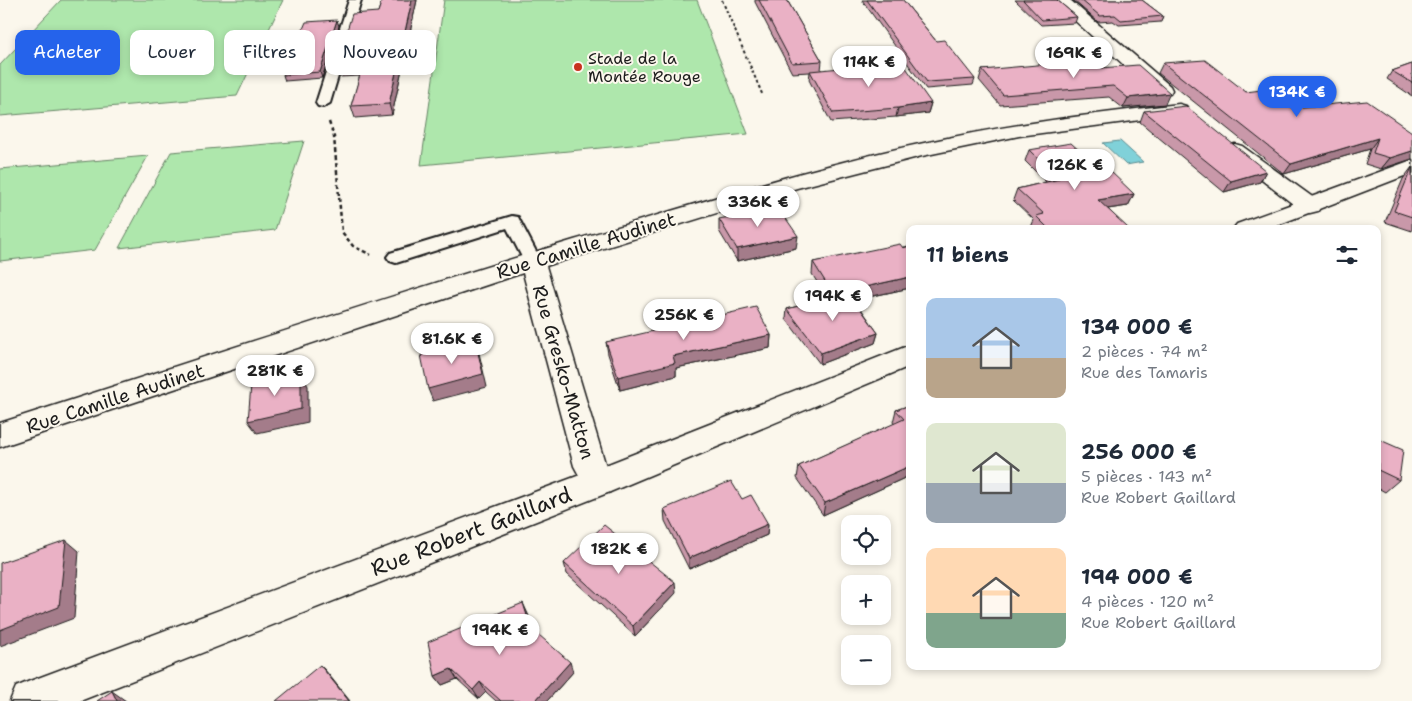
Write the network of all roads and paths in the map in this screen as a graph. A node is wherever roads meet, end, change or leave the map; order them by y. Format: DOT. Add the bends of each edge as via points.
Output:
graph roads {
  1 [pos="355,0"];
  2 [pos="722,0"];
  3 [pos="1060,0"];
  4 [pos="763,96"];
  5 [pos="323,102"];
  6 [pos="1223,140"];
  7 [pos="1412,166"];
  8 [pos="1310,206"];
  9 [pos="1256,225"];
  10 [pos="396,257"];
  11 [pos="532,261"];
  12 [pos="906,357"];
  13 [pos="0,435"];
  14 [pos="599,482"];
  15 [pos="30,701"];
  1 -- 5 [label="lane"];
  2 -- 4 [label="path"];
  3 -- 11 [label="street, Rue Camille Audinet" via="1188,112 1023,129 963,140 725,203"];
  5 -- 10 [label="path" via="334,137 342,232 353,246 374,257"];
  6 -- 8 [label="street"];
  7 -- 8 [label="street"];
  8 -- 9 [label="street"];
  10 -- 11 [label="lane" via="512,221"];
  11 -- 13 [label="street, Rue Camille Audinet"];
  11 -- 14 [label="street, Rue Gresko-Matton" via="590,466"];
  12 -- 14 [label="street, Rue Robert Gaillard"];
  14 -- 15 [label="street, Rue Robert Gaillard"];
}
